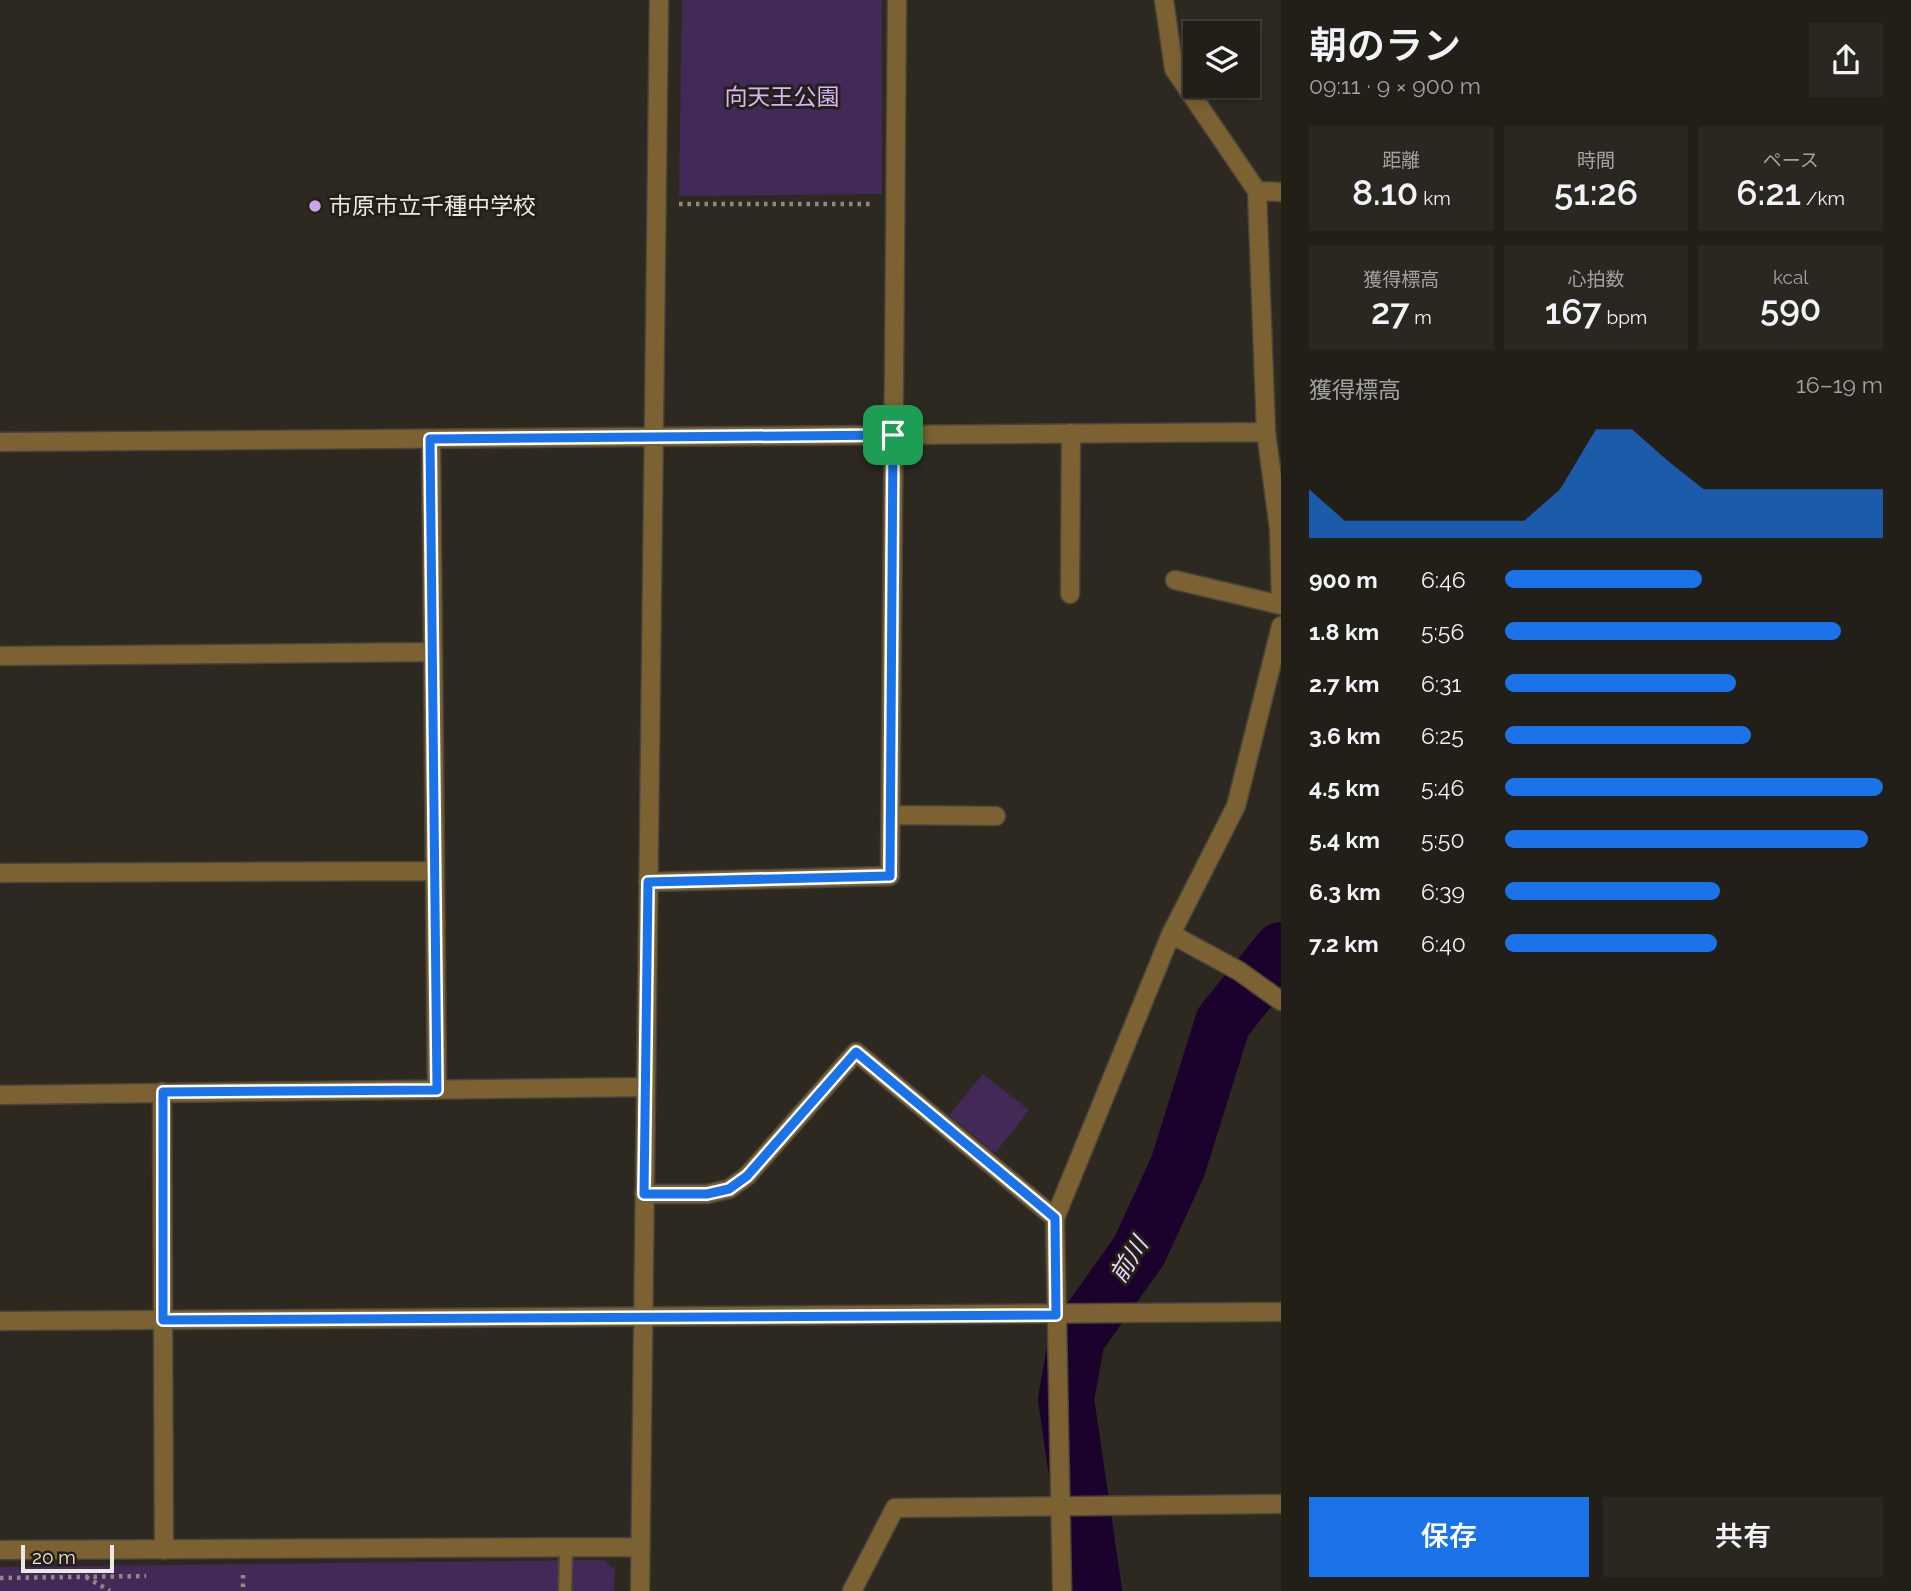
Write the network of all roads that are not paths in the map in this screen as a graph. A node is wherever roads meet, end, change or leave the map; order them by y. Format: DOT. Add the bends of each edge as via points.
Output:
graph roads {
  1 [pos="659,0"];
  2 [pos="897,0"];
  3 [pos="1164,0"];
  4 [pos="1257,191"];
  5 [pos="1281,192"];
  6 [pos="1266,432"];
  7 [pos="1071,433"];
  8 [pos="893,435"];
  9 [pos="654,438"];
  10 [pos="430,439"];
  11 [pos="0,442"];
  12 [pos="1175,580"];
  13 [pos="1070,594"];
  14 [pos="1281,604"];
  15 [pos="1281,626"];
  16 [pos="432,652"];
  17 [pos="0,656"];
  18 [pos="890,814"];
  19 [pos="996,816"];
  20 [pos="435,871"];
  21 [pos="0,873"];
  22 [pos="648,882"];
  23 [pos="1171,934"];
  24 [pos="1281,1001"];
  25 [pos="646,1087"];
  26 [pos="437,1090"];
  27 [pos="163,1092"];
  28 [pos="0,1095"];
  29 [pos="644,1194"];
  30 [pos="1055,1218"];
  31 [pos="1281,1312"];
  32 [pos="1056,1315"];
  33 [pos="644,1317"];
  34 [pos="163,1320"];
  35 [pos="0,1321"];
  36 [pos="1281,1504"];
  37 [pos="1062,1506"];
  38 [pos="566,1547"];
  39 [pos="640,1547"];
  40 [pos="0,1550"];
  41 [pos="163,1550"];
  42 [pos="565,1591"];
  43 [pos="640,1591"];
  44 [pos="852,1591"];
  45 [pos="1062,1591"];
  1 -- 9 [label="street"];
  2 -- 8 [label="street"];
  3 -- 4 [label="street" via="1174,69"];
  4 -- 5 [label="street"];
  4 -- 6 [label="street"];
  6 -- 7 [label="street"];
  6 -- 14 [label="street" via="1279,528"];
  7 -- 8 [label="street"];
  7 -- 13 [label="street"];
  8 -- 9 [label="street"];
  8 -- 18 [label="street"];
  9 -- 10 [label="street"];
  9 -- 22 [label="street"];
  10 -- 11 [label="street"];
  10 -- 16 [label="street"];
  12 -- 14 [label="street"];
  15 -- 23 [label="street" via="1236,806"];
  16 -- 17 [label="street"];
  16 -- 20 [label="street"];
  18 -- 19 [label="street"];
  18 -- 22 [label="street" via="890,876"];
  20 -- 21 [label="street"];
  20 -- 26 [label="street"];
  22 -- 25 [label="street"];
  23 -- 24 [label="street" via="1239,971"];
  23 -- 30 [label="street"];
  25 -- 26 [label="street"];
  25 -- 29 [label="street"];
  26 -- 27 [label="street"];
  27 -- 28 [label="street"];
  27 -- 34 [label="street"];
  29 -- 30 [label="street" via="707,1194 729,1189 747,1176 856,1052"];
  29 -- 33 [label="street"];
  30 -- 32 [label="street"];
  31 -- 32 [label="street"];
  32 -- 33 [label="street"];
  32 -- 37 [label="street"];
  33 -- 34 [label="street"];
  33 -- 39 [label="street"];
  34 -- 35 [label="street"];
  34 -- 41 [label="street"];
  36 -- 37 [label="street"];
  37 -- 44 [label="street" via="895,1508"];
  37 -- 45 [label="street"];
  38 -- 39 [label="street"];
  38 -- 41 [label="street"];
  38 -- 42 [label="lane"];
  39 -- 43 [label="street"];
  40 -- 41 [label="street"];
}
